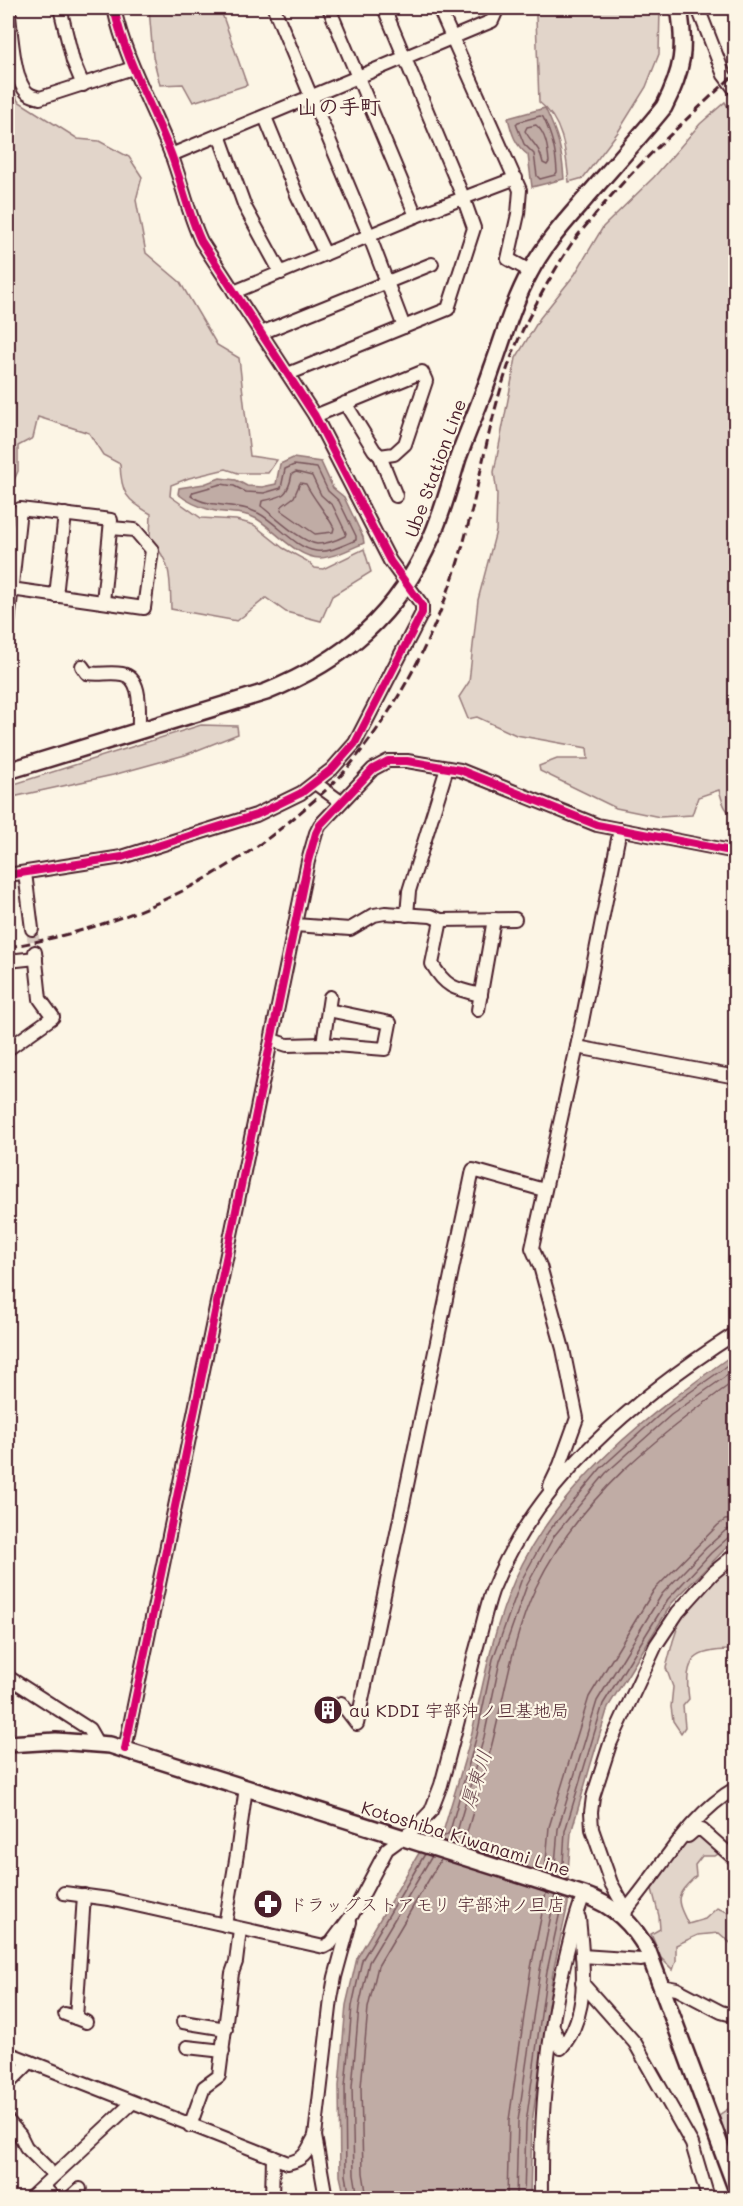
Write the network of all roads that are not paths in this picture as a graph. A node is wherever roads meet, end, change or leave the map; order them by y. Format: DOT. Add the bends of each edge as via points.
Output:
graph roads {
  1 [pos="8,8"];
  2 [pos="60,8"];
  3 [pos="114,8"];
  4 [pos="274,8"];
  5 [pos="329,8"];
  6 [pos="384,8"];
  7 [pos="440,8"];
  8 [pos="495,8"];
  9 [pos="679,8"];
  10 [pos="698,8"];
  11 [pos="453,39"];
  12 [pos="405,58"];
  13 [pos="133,68"];
  14 [pos="357,78"];
  15 [pos="83,85"];
  16 [pos="735,91"];
  17 [pos="312,97"];
  18 [pos="265,117"];
  19 [pos="219,135"];
  20 [pos="171,155"];
  21 [pos="516,178"];
  22 [pos="463,197"];
  23 [pos="416,216"];
  24 [pos="369,235"];
  25 [pos="325,254"];
  26 [pos="432,264"];
  27 [pos="530,271"];
  28 [pos="281,273"];
  29 [pos="388,281"];
  30 [pos="234,292"];
  31 [pos="404,327"];
  32 [pos="261,333"];
  33 [pos="288,374"];
  34 [pos="345,403"];
  35 [pos="315,416"];
  36 [pos="380,456"];
  37 [pos="396,496"];
  38 [pos="65,514"];
  39 [pos="111,528"];
  40 [pos="406,585"];
  41 [pos="11,589"];
  42 [pos="56,596"];
  43 [pos="103,602"];
  44 [pos="8,623"];
  45 [pos="82,666"];
  46 [pos="139,730"];
  47 [pos="447,768"];
  48 [pos="8,771"];
  49 [pos="315,783"];
  50 [pos="341,802"];
  51 [pos="620,829"];
  52 [pos="735,852"];
  53 [pos="25,873"];
  54 [pos="8,875"];
  55 [pos="407,915"];
  56 [pos="494,919"];
  57 [pos="515,919"];
  58 [pos="441,920"];
  59 [pos="295,925"];
  60 [pos="32,929"];
  61 [pos="8,961"];
  62 [pos="481,995"];
  63 [pos="330,997"];
  64 [pos="328,1010"];
  65 [pos="478,1010"];
  66 [pos="272,1040"];
  67 [pos="322,1044"];
  68 [pos="577,1047"];
  69 [pos="8,1049"];
  70 [pos="735,1077"];
  71 [pos="544,1190"];
  72 [pos="735,1333"];
  73 [pos="544,1500"];
  74 [pos="735,1554"];
  75 [pos="8,1677"];
  76 [pos="341,1703"];
  77 [pos="97,1743"];
  78 [pos="8,1744"];
  79 [pos="125,1749"];
  80 [pos="246,1787"];
  81 [pos="735,1788"];
  82 [pos="684,1836"];
  83 [pos="400,1838"];
  84 [pos="735,1860"];
  85 [pos="64,1893"];
  86 [pos="84,1895"];
  87 [pos="580,1899"];
  88 [pos="626,1914"];
  89 [pos="352,1915"];
  90 [pos="225,1925"];
  91 [pos="240,1929"];
  92 [pos="582,1956"];
  93 [pos="650,1958"];
  94 [pos="582,1983"];
  95 [pos="661,1986"];
  96 [pos="76,2018"];
  97 [pos="735,2020"];
  98 [pos="183,2022"];
  99 [pos="552,2023"];
  100 [pos="226,2029"];
  101 [pos="187,2047"];
  102 [pos="223,2051"];
  103 [pos="8,2053"];
  104 [pos="30,2062"];
  105 [pos="8,2084"];
  106 [pos="132,2103"];
  107 [pos="8,2121"];
  108 [pos="190,2126"];
  109 [pos="315,2136"];
  110 [pos="273,2157"];
  111 [pos="48,2169"];
  112 [pos="43,2186"];
  113 [pos="735,2187"];
  114 [pos="80,2189"];
  115 [pos="30,2199"];
  116 [pos="54,2199"];
  117 [pos="70,2199"];
  118 [pos="272,2199"];
  119 [pos="326,2199"];
  120 [pos="541,2199"];
  121 [pos="708,2199"];
  1 -- 15 [label="street" via="17,68 30,96 40,98"];
  2 -- 15 [label="street"];
  3 -- 13 [label="street"];
  4 -- 17 [label="street"];
  5 -- 14 [label="street"];
  6 -- 12 [label="street"];
  7 -- 11 [label="street"];
  8 -- 11 [label="street" via="492,21"];
  9 -- 27 [label="main road, Ube Station Line" via="683,50 680,71 664,107 560,227"];
  10 -- 16 [label="street" via="724,75"];
  11 -- 12 [label="street"];
  11 -- 21 [label="street"];
  12 -- 14 [label="street"];
  12 -- 22 [label="street"];
  13 -- 15 [label="street"];
  13 -- 20 [label="street"];
  14 -- 17 [label="street"];
  14 -- 23 [label="street"];
  17 -- 18 [label="street"];
  17 -- 24 [label="street"];
  18 -- 19 [label="street"];
  18 -- 25 [label="street"];
  19 -- 20 [label="street"];
  19 -- 28 [label="street" via="245,207"];
  20 -- 30 [label="street" via="193,225"];
  21 -- 22 [label="street"];
  21 -- 27 [label="street" via="520,190 518,214 508,259"];
  22 -- 23 [label="street"];
  22 -- 31 [label="street" via="474,228 448,309"];
  23 -- 24 [label="street"];
  24 -- 25 [label="street"];
  24 -- 29 [label="street"];
  25 -- 28 [label="street"];
  26 -- 29 [label="street"];
  27 -- 40 [label="main road, Ube Station Line" via="459,456 434,533"];
  28 -- 30 [label="street"];
  29 -- 31 [label="street"];
  29 -- 32 [label="street"];
  30 -- 32 [label="street"];
  31 -- 33 [label="street"];
  32 -- 33 [label="street"];
  33 -- 35 [label="street"];
  34 -- 35 [label="street"];
  34 -- 36 [label="street"];
  34 -- 36 [label="street" via="422,372 426,381 405,444 394,454"];
  35 -- 40 [label="street" via="371,527"];
  36 -- 37 [label="street"];
  38 -- 39 [label="street" via="111,520"];
  38 -- 41 [label="street" via="20,509"];
  38 -- 42 [label="street"];
  39 -- 43 [label="street"];
  39 -- 43 [label="street" via="135,530 152,550 144,608"];
  40 -- 46 [label="main road, Ube Station Line" via="356,640 308,673 266,692"];
  40 -- 49 [label="street" via="422,605 422,614 355,743"];
  41 -- 42 [label="street"];
  41 -- 44 [label="street"];
  42 -- 43 [label="street"];
  45 -- 46 [label="street" via="87,673 124,674 132,679 138,697"];
  46 -- 48 [label="main road, Ube Station Line"];
  47 -- 50 [label="street" via="388,761 373,769"];
  47 -- 51 [label="street" via="597,825"];
  47 -- 55 [label="street" via="409,891"];
  49 -- 50 [label="street"];
  49 -- 53 [label="street" via="274,807 195,835 122,857"];
  50 -- 59 [label="street" via="316,833"];
  51 -- 52 [label="street"];
  51 -- 68 [label="street"];
  53 -- 54 [label="street"];
  53 -- 60 [label="street"];
  55 -- 58 [label="street"];
  55 -- 59 [label="street" via="374,915 351,929"];
  56 -- 57 [label="street"];
  56 -- 58 [label="street"];
  56 -- 62 [label="street"];
  58 -- 62 [label="street" via="432,964 453,989"];
  59 -- 66 [label="street"];
  61 -- 69 [label="street" via="35,955 40,999 53,1017"];
  62 -- 65 [label="street"];
  63 -- 64 [label="street"];
  64 -- 67 [label="street"];
  64 -- 67 [label="street" via="390,1023 385,1049"];
  66 -- 67 [label="street" via="287,1045"];
  66 -- 79 [label="street"];
  68 -- 70 [label="street"];
  68 -- 71 [label="street"];
  71 -- 73 [label="street" via="532,1248 563,1349 577,1418"];
  71 -- 76 [label="street" via="473,1170 357,1724"];
  72 -- 73 [label="street" via="675,1374 620,1420"];
  73 -- 83 [label="street" via="524,1527 492,1593 431,1811"];
  74 -- 88 [label="street" via="678,1612 656,1645 610,1744 593,1797 592,1829"];
  75 -- 77 [label="street" via="89,1729"];
  77 -- 78 [label="main road, Kotoshiba Kiwanami Line"];
  77 -- 79 [label="main road, Kotoshiba Kiwanami Line"];
  79 -- 80 [label="main road, Kotoshiba Kiwanami Line"];
  80 -- 83 [label="main road, Kotoshiba Kiwanami Line"];
  80 -- 90 [label="street"];
  81 -- 82 [label="street" via="713,1804"];
  82 -- 84 [label="street" via="702,1830"];
  82 -- 88 [label="street"];
  83 -- 87 [label="main road, Kotoshiba Kiwanami Line"];
  83 -- 89 [label="street" via="387,1849"];
  85 -- 86 [label="street"];
  86 -- 90 [label="street"];
  86 -- 96 [label="street"];
  87 -- 88 [label="main road, Kotoshiba Kiwanami Line"];
  87 -- 92 [label="street"];
  87 -- 99 [label="street"];
  88 -- 93 [label="main road, Kotoshiba Kiwanami Line"];
  89 -- 91 [label="street" via="324,1947"];
  89 -- 109 [label="street" via="333,1988"];
  90 -- 91 [label="street"];
  91 -- 100 [label="street"];
  92 -- 93 [label="street"];
  92 -- 94 [label="street"];
  93 -- 95 [label="main road, Kotoshiba Kiwanami Line"];
  94 -- 99 [label="street" via="579,2019 561,2049"];
  94 -- 121 [label="street" via="635,2043 692,2144"];
  95 -- 97 [label="street" via="677,1989"];
  95 -- 113 [label="main road, Kotoshiba Kiwanami Line"];
  98 -- 100 [label="street"];
  99 -- 120 [label="street"];
  100 -- 102 [label="street"];
  101 -- 102 [label="street"];
  102 -- 108 [label="street" via="219,2076 204,2087"];
  103 -- 104 [label="street"];
  104 -- 105 [label="street"];
  104 -- 106 [label="street"];
  106 -- 108 [label="street"];
  106 -- 112 [label="street"];
  107 -- 111 [label="street"];
  108 -- 110 [label="street"];
  109 -- 110 [label="street" via="298,2161 288,2163"];
  109 -- 119 [label="street"];
  110 -- 118 [label="street"];
  112 -- 115 [label="street"];
  112 -- 116 [label="street"];
  114 -- 117 [label="street"];
}
